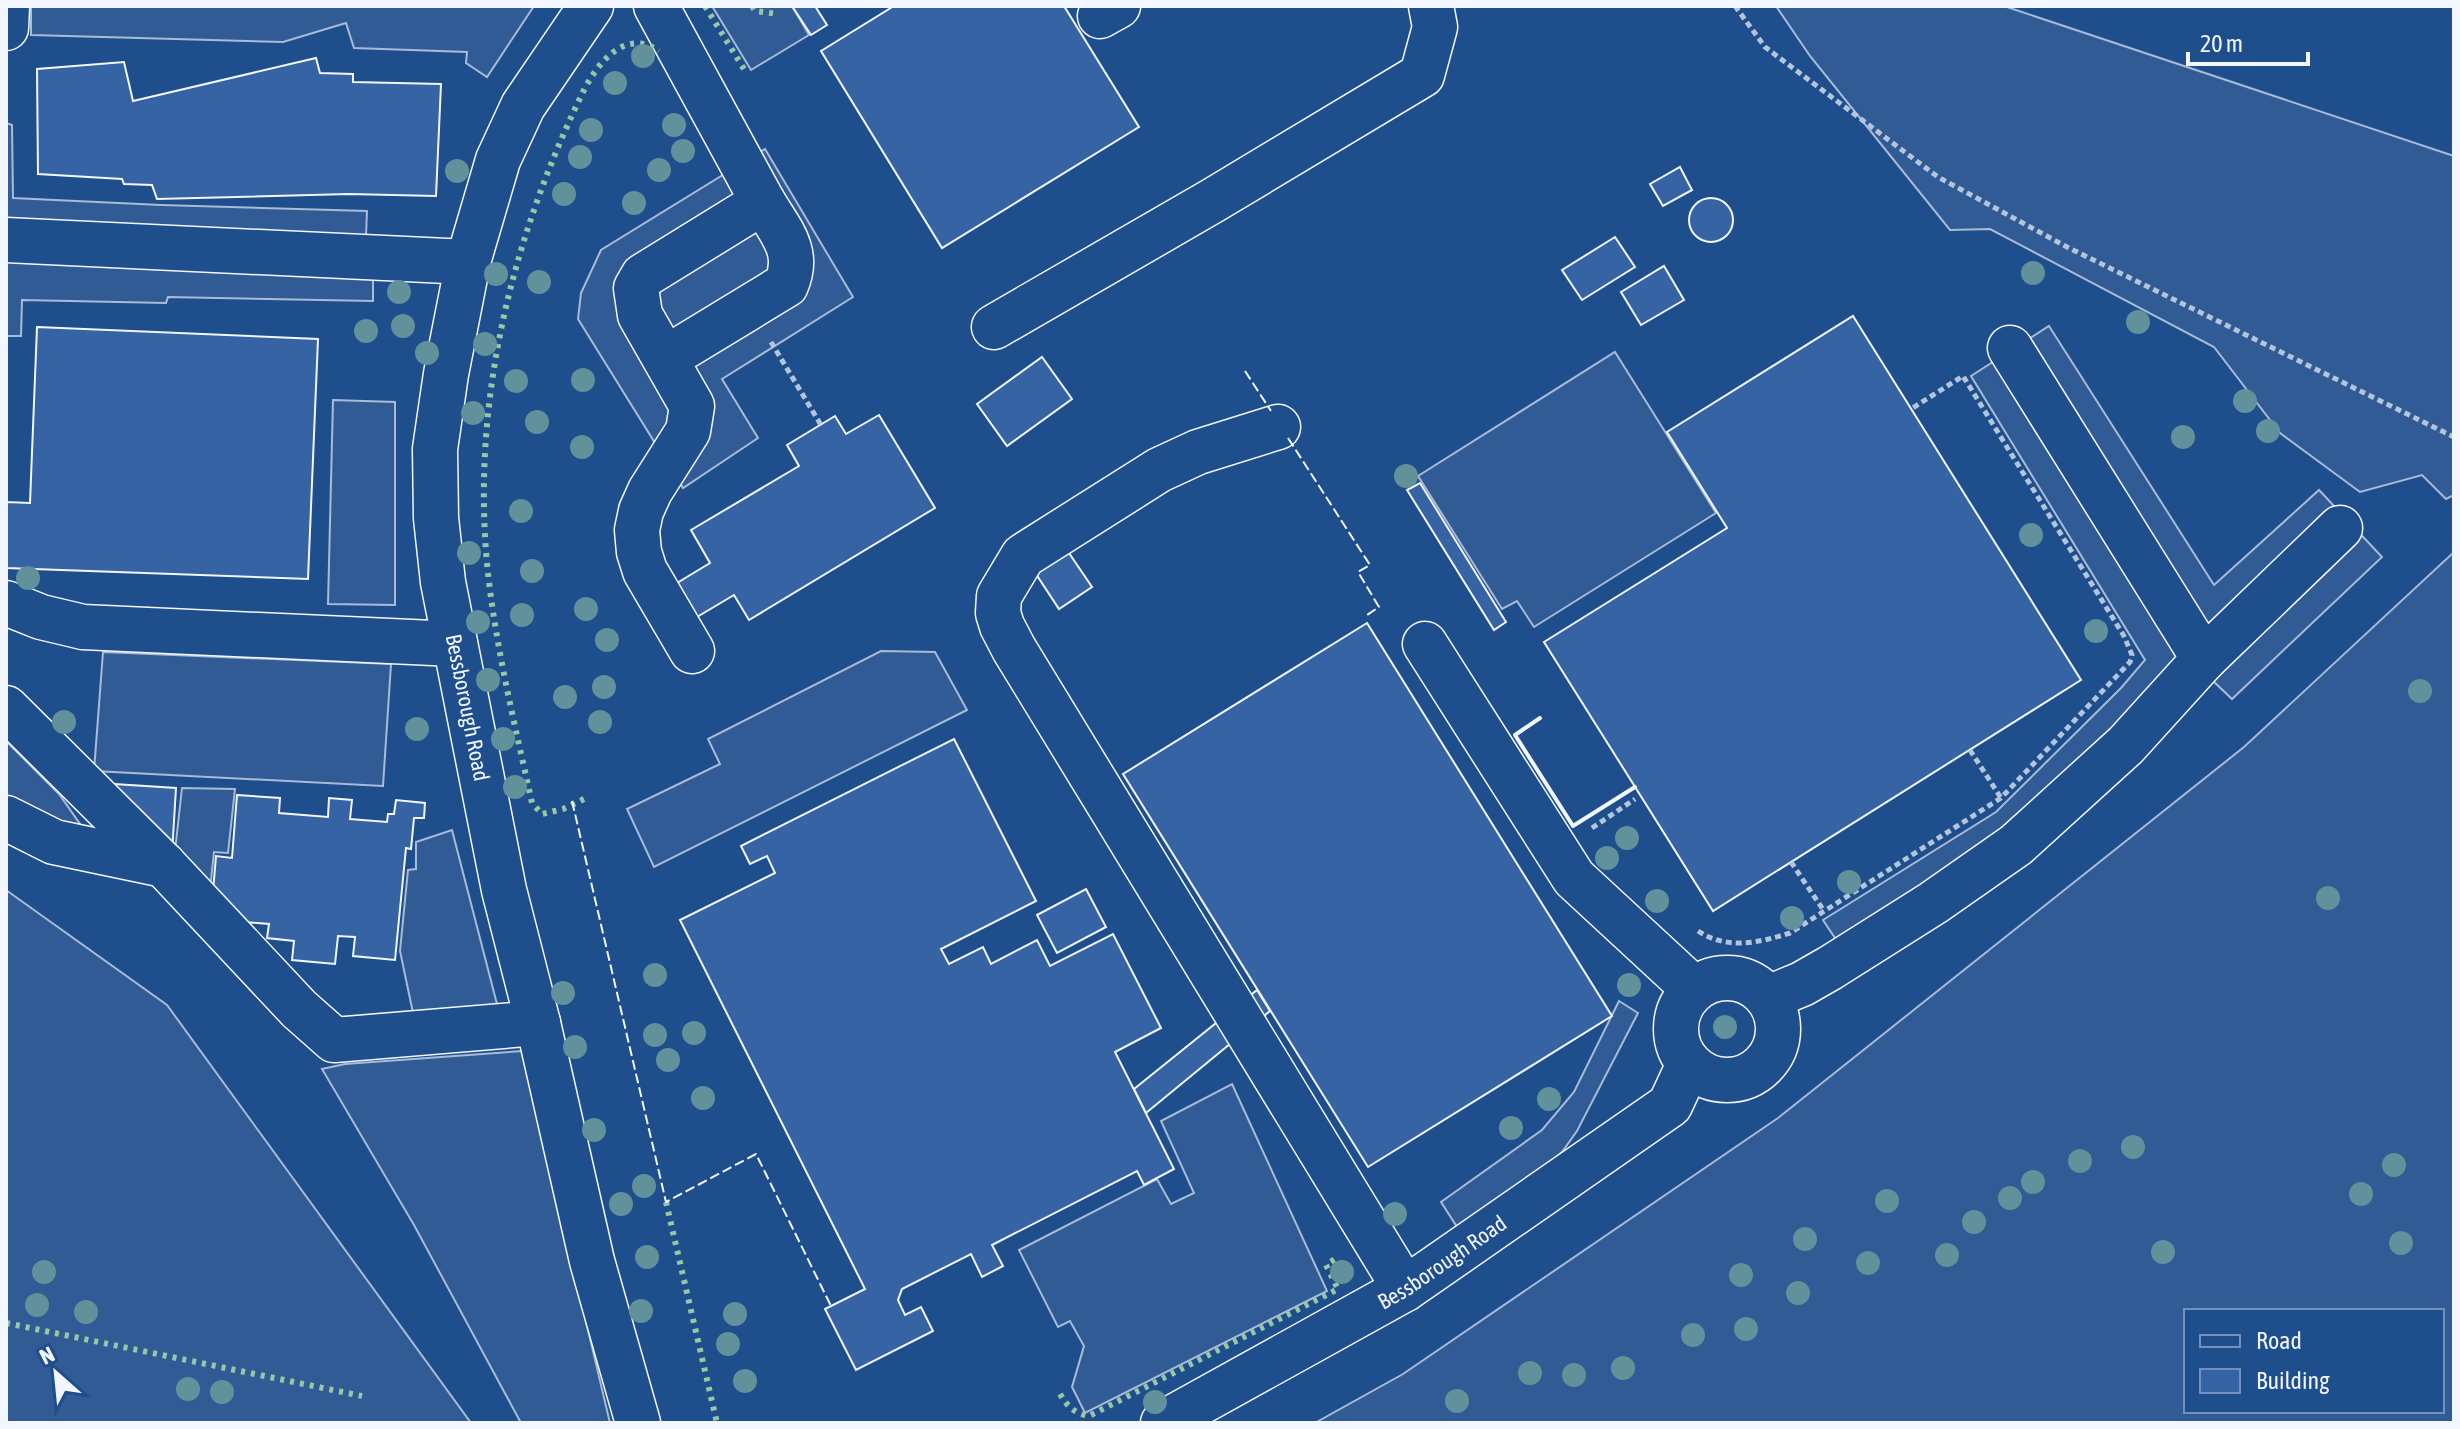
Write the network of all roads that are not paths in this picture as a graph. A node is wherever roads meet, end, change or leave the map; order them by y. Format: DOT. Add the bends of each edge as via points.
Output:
graph roads {
  1 [pos="7,6"];
  2 [pos="591,6"];
  3 [pos="656,6"];
  4 [pos="1431,6"];
  5 [pos="6,28"];
  6 [pos="763,202"];
  7 [pos="6,240"];
  8 [pos="468,262"];
  9 [pos="994,327"];
  10 [pos="2010,348"];
  11 [pos="666,358"];
  12 [pos="1278,427"];
  13 [pos="2340,528"];
  14 [pos="6,603"];
  15 [pos="455,644"];
  16 [pos="1425,644"];
  17 [pos="692,651"];
  18 [pos="2204,659"];
  19 [pos="6,708"];
  20 [pos="6,818"];
  21 [pos="164,865"];
  22 [pos="1694,989"];
  23 [pos="1768,998"];
  24 [pos="538,1023"];
  25 [pos="1689,1064"];
  26 [pos="1405,1289"];
  27 [pos="638,1423"];
  28 [pos="1163,1423"];
  1 -- 5 [label="street"];
  2 -- 8 [label="street, Bessborough Road" via="523,106 498,160"];
  3 -- 6 [label="street"];
  4 -- 9 [label="street" via="1435,27 1422,75"];
  6 -- 11 [label="street" via="790,249 792,271 786,285"];
  6 -- 11 [label="street" via="643,276 636,288 640,315"];
  7 -- 8 [label="street"];
  8 -- 15 [label="street, Bessborough Road" via="435,461 438,548"];
  10 -- 18 [label="street"];
  11 -- 17 [label="street" via="692,406 691,418 650,491 637,530 645,571"];
  12 -- 26 [label="street" via="1159,470 1042,542 1023,556 1009,577 999,596 998,613 1014,649"];
  13 -- 18 [label="street"];
  14 -- 15 [label="street" via="83,627"];
  15 -- 24 [label="street, Bessborough Road" via="504,890"];
  16 -- 22 [label="street" via="1574,878"];
  18 -- 23 [label="street" via="2126,745 2016,845 1830,968"];
  19 -- 21 [label="street"];
  20 -- 21 [label="street" via="54,842"];
  21 -- 24 [label="street" via="334,1040"];
  22 -- 23 [label="street" via="1733,978"];
  22 -- 25 [label="street" via="1676,1017 1677,1042"];
  23 -- 25 [label="street" via="1778,1030 1775,1047 1760,1067 1737,1080 1719,1080"];
  24 -- 27 [label="street, Bessborough Road" via="592,1261"];
  25 -- 26 [label="street, Bessborough Road" via="1670,1105"];
  26 -- 28 [label="street, Bessborough Road"];
}
